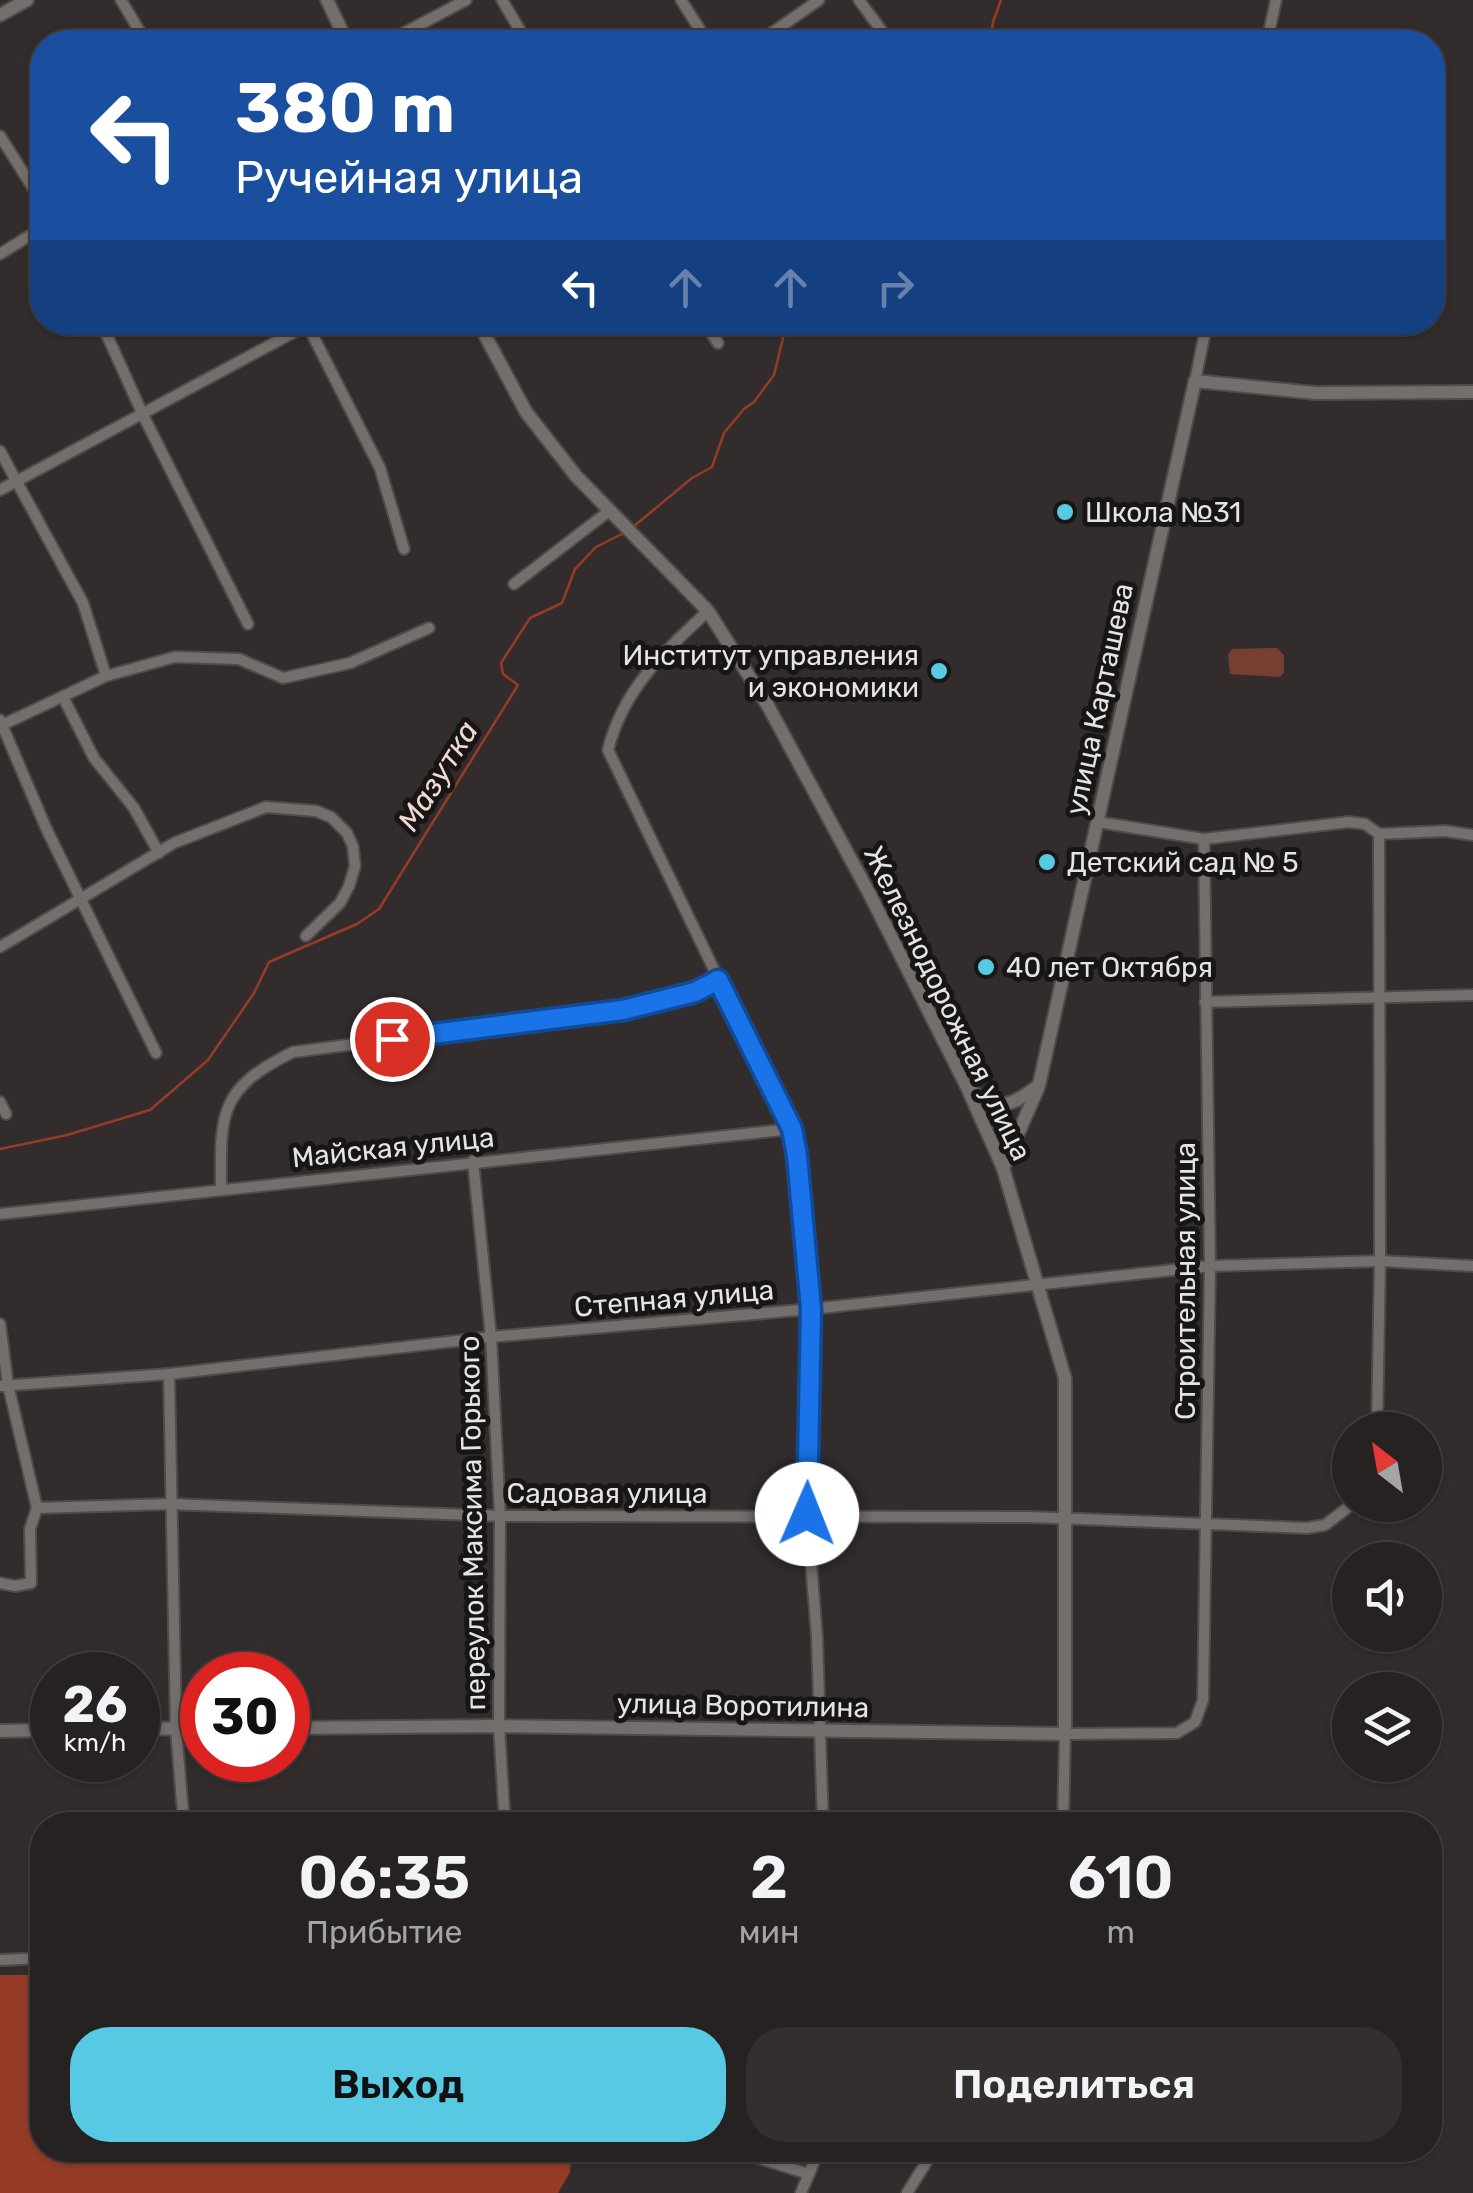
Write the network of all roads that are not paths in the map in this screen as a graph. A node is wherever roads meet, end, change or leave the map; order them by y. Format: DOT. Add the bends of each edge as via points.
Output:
graph roads {
  1 [pos="27,0"];
  2 [pos="121,0"];
  3 [pos="326,0"];
  4 [pos="466,0"];
  5 [pos="502,0"];
  6 [pos="681,0"];
  7 [pos="819,0"];
  8 [pos="860,0"];
  9 [pos="1276,0"];
  10 [pos="0,15"];
  11 [pos="139,30"];
  12 [pos="341,30"];
  13 [pos="410,30"];
  14 [pos="520,30"];
  15 [pos="700,30"];
  16 [pos="776,30"];
  17 [pos="881,30"];
  18 [pos="1270,30"];
  19 [pos="0,136"];
  20 [pos="30,183"];
  21 [pos="30,235"];
  22 [pos="0,254"];
  23 [pos="107,335"];
  24 [pos="289,335"];
  25 [pos="314,335"];
  26 [pos="485,335"];
  27 [pos="713,335"];
  28 [pos="1204,335"];
  29 [pos="718,343"];
  30 [pos="1195,381"];
  31 [pos="1473,392"];
  32 [pos="143,415"];
  33 [pos="0,450"];
  34 [pos="18,480"];
  35 [pos="0,490"];
  36 [pos="609,511"];
  37 [pos="404,549"];
  38 [pos="514,584"];
  39 [pos="708,611"];
  40 [pos="248,624"];
  41 [pos="430,628"];
  42 [pos="106,676"];
  43 [pos="64,697"];
  44 [pos="1,723"];
  45 [pos="1098,822"];
  46 [pos="1379,834"];
  47 [pos="1473,835"];
  48 [pos="1204,838"];
  49 [pos="158,853"];
  50 [pos="81,900"];
  51 [pos="306,936"];
  52 [pos="0,947"];
  53 [pos="718,980"];
  54 [pos="1473,994"];
  55 [pos="1380,996"];
  56 [pos="1206,1002"];
  57 [pos="156,1053"];
  58 [pos="1039,1085"];
  59 [pos="967,1087"];
  60 [pos="0,1102"];
  61 [pos="6,1114"];
  62 [pos="792,1129"];
  63 [pos="473,1161"];
  64 [pos="1003,1168"];
  65 [pos="220,1188"];
  66 [pos="0,1214"];
  67 [pos="1380,1261"];
  68 [pos="1210,1266"];
  69 [pos="1473,1266"];
  70 [pos="1038,1283"];
  71 [pos="811,1309"];
  72 [pos="0,1324"];
  73 [pos="491,1336"];
  74 [pos="169,1374"];
  75 [pos="4,1386"];
  76 [pos="1377,1412"];
  77 [pos="169,1504"];
  78 [pos="37,1508"];
  79 [pos="807,1514"];
  80 [pos="500,1516"];
  81 [pos="1064,1519"];
  82 [pos="1332,1520"];
  83 [pos="1208,1526"];
  84 [pos="0,1584"];
  85 [pos="1195,1722"];
  86 [pos="500,1726"];
  87 [pos="160,1728"];
  88 [pos="176,1728"];
  89 [pos="180,1728"];
  90 [pos="310,1728"];
  91 [pos="30,1730"];
  92 [pos="0,1731"];
  93 [pos="818,1731"];
  94 [pos="1065,1734"];
  95 [pos="183,1812"];
  96 [pos="504,1812"];
  97 [pos="822,1812"];
  98 [pos="1063,1812"];
  99 [pos="30,1959"];
  100 [pos="0,1960"];
  101 [pos="771,2162"];
  102 [pos="814,2162"];
  103 [pos="926,2162"];
  104 [pos="809,2174"];
  105 [pos="801,2193"];
  106 [pos="907,2193"];
  1 -- 10 [label="street"];
  2 -- 11 [label="street"];
  3 -- 12 [label="street"];
  4 -- 13 [label="street"];
  5 -- 14 [label="street"];
  6 -- 15 [label="street"];
  7 -- 16 [label="street"];
  8 -- 17 [label="street"];
  9 -- 18 [label="street"];
  19 -- 20 [label="street"];
  21 -- 22 [label="street"];
  23 -- 32 [label="street"];
  24 -- 32 [label="street"];
  25 -- 37 [label="street" via="380,468"];
  26 -- 36 [label="street, Железнодорожная улица" via="526,412"];
  27 -- 29 [label="street"];
  28 -- 30 [label="street, улица Карташева"];
  30 -- 31 [label="street" via="1315,393"];
  30 -- 45 [label="street, улица Карташева"];
  32 -- 34 [label="street"];
  32 -- 40 [label="street"];
  33 -- 34 [label="street"];
  34 -- 35 [label="street"];
  34 -- 42 [label="street" via="83,603"];
  36 -- 38 [label="street"];
  36 -- 39 [label="street, Железнодорожная улица"];
  39 -- 53 [label="street" via="648,668 608,750"];
  39 -- 59 [label="street, Железнодорожная улица" via="768,706"];
  41 -- 42 [label="street" via="350,663 283,678 239,660 175,657"];
  42 -- 43 [label="street"];
  43 -- 44 [label="street"];
  43 -- 49 [label="street" via="100,768 134,808"];
  44 -- 50 [label="street"];
  45 -- 48 [label="street"];
  45 -- 58 [label="street, улица Карташева"];
  46 -- 47 [label="street"];
  46 -- 48 [label="street" via="1349,822"];
  46 -- 55 [label="street"];
  48 -- 56 [label="street, Строительная улица"];
  49 -- 50 [label="street"];
  49 -- 51 [label="street" via="266,806 330,817 347,833 355,866 340,902"];
  50 -- 52 [label="street"];
  50 -- 57 [label="street"];
  53 -- 62 [label="street"];
  53 -- 65 [label="street" via="623,1010 294,1052 265,1066 226,1105"];
  54 -- 55 [label="street"];
  55 -- 56 [label="street"];
  55 -- 67 [label="street"];
  56 -- 68 [label="street, Строительная улица"];
  58 -- 59 [label="street" via="1007,1105 991,1104"];
  58 -- 64 [label="street, улица Карташева"];
  59 -- 64 [label="street, Железнодорожная улица"];
  60 -- 61 [label="street"];
  62 -- 63 [label="street, Майская улица"];
  62 -- 71 [label="street"];
  63 -- 65 [label="street, Майская улица"];
  63 -- 73 [label="street, переулок Максима Горького"];
  64 -- 70 [label="street, Железнодорожная улица"];
  65 -- 66 [label="street, Майская улица"];
  67 -- 68 [label="street, Степная улица"];
  67 -- 69 [label="street, Степная улица"];
  67 -- 76 [label="street"];
  68 -- 70 [label="street, Степная улица"];
  68 -- 83 [label="street, Строительная улица"];
  70 -- 71 [label="street, Степная улица"];
  70 -- 81 [label="street, Железнодорожная улица" via="1065,1378"];
  71 -- 73 [label="street, Степная улица"];
  71 -- 79 [label="street"];
  72 -- 75 [label="street"];
  73 -- 74 [label="street, Степная улица"];
  73 -- 80 [label="street, переулок Максима Горького"];
  74 -- 75 [label="street, Степная улица"];
  74 -- 77 [label="street"];
  75 -- 78 [label="street"];
  77 -- 78 [label="street, Садовая улица"];
  77 -- 80 [label="street, Садовая улица"];
  77 -- 88 [label="street"];
  78 -- 84 [label="street" via="30,1529 30,1583"];
  79 -- 80 [label="street, Садовая улица"];
  79 -- 81 [label="street, Садовая улица"];
  79 -- 93 [label="street"];
  80 -- 86 [label="street, переулок Максима Горького"];
  81 -- 83 [label="street, Садовая улица"];
  81 -- 94 [label="street, Железнодорожная улица"];
  82 -- 83 [label="street, Садовая улица" via="1306,1528"];
  83 -- 85 [label="street, Строительная улица" via="1203,1700"];
  85 -- 94 [label="street, улица Воротилина" via="1177,1733"];
  86 -- 90 [label="street, улица Воротилина"];
  86 -- 93 [label="street, улица Воротилина"];
  86 -- 96 [label="street, переулок Максима Горького"];
  87 -- 88 [label="street"];
  88 -- 89 [label="street"];
  88 -- 95 [label="street"];
  91 -- 92 [label="street"];
  93 -- 94 [label="street, улица Воротилина"];
  93 -- 97 [label="street"];
  94 -- 98 [label="street, Железнодорожная улица"];
  99 -- 100 [label="street"];
  101 -- 104 [label="street"];
  102 -- 104 [label="street"];
  103 -- 106 [label="street"];
  104 -- 105 [label="street"];
}
